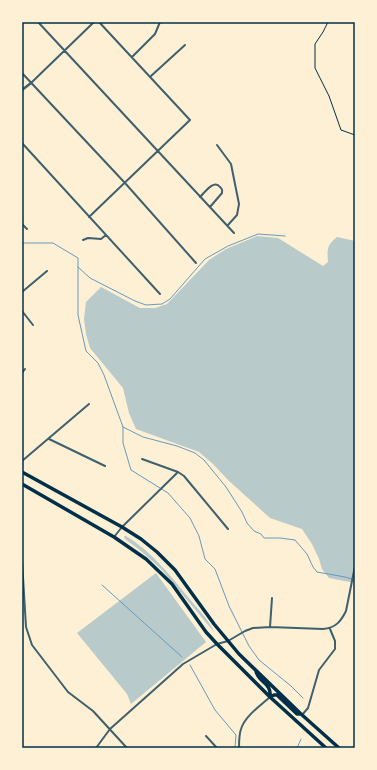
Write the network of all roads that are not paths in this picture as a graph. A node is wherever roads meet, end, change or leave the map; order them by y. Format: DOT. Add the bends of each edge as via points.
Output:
graph roads {
  1 [pos="38,22"];
  2 [pos="94,22"];
  3 [pos="99,22"];
  4 [pos="160,22"];
  5 [pos="185,45"];
  6 [pos="64,50"];
  7 [pos="132,57"];
  8 [pos="22,73"];
  9 [pos="151,76"];
  10 [pos="31,83"];
  11 [pos="22,90"];
  12 [pos="22,143"];
  13 [pos="217,145"];
  14 [pos="158,151"];
  15 [pos="125,183"];
  16 [pos="200,196"];
  17 [pos="210,207"];
  18 [pos="89,217"];
  19 [pos="22,224"];
  20 [pos="228,225"];
  21 [pos="27,230"];
  22 [pos="234,233"];
  23 [pos="106,235"];
  24 [pos="83,240"];
  25 [pos="196,263"];
  26 [pos="47,271"];
  27 [pos="22,292"];
  28 [pos="160,294"];
  29 [pos="22,311"];
  30 [pos="33,325"];
  31 [pos="25,369"];
  32 [pos="22,373"];
  33 [pos="89,404"];
  34 [pos="50,439"];
  35 [pos="142,459"];
  36 [pos="22,461"];
  37 [pos="105,466"];
  38 [pos="22,472"];
  39 [pos="178,472"];
  40 [pos="22,484"];
  41 [pos="122,527"];
  42 [pos="228,529"];
  43 [pos="114,537"];
  44 [pos="22,560"];
  45 [pos="355,566"];
  46 [pos="354,575"];
  47 [pos="272,598"];
  48 [pos="270,627"];
  49 [pos="330,628"];
  50 [pos="228,641"];
  51 [pos="217,644"];
  52 [pos="256,670"];
  53 [pos="270,697"];
  54 [pos="302,715"];
  55 [pos="110,729"];
  56 [pos="206,736"];
  57 [pos="96,748"];
  58 [pos="127,748"];
  59 [pos="217,748"];
  60 [pos="239,748"];
  61 [pos="326,748"];
  62 [pos="339,748"];
  1 -- 6 [label="street"];
  2 -- 6 [label="street"];
  3 -- 7 [label="street"];
  4 -- 7 [label="street" via="155,34"];
  5 -- 9 [label="street"];
  6 -- 10 [label="street"];
  6 -- 14 [label="street"];
  7 -- 9 [label="street"];
  8 -- 10 [label="street"];
  9 -- 14 [label="street" via="190,120"];
  10 -- 11 [label="street"];
  10 -- 15 [label="street"];
  12 -- 18 [label="street"];
  13 -- 20 [label="street" via="231,164 239,204 237,215"];
  14 -- 15 [label="street"];
  14 -- 16 [label="street"];
  15 -- 18 [label="street"];
  15 -- 25 [label="street"];
  16 -- 17 [label="street"];
  16 -- 17 [label="street" via="212,185 218,184 222,193"];
  17 -- 20 [label="street"];
  18 -- 23 [label="street"];
  19 -- 21 [label="street"];
  20 -- 22 [label="street"];
  23 -- 24 [label="street" via="101,239"];
  23 -- 28 [label="street"];
  26 -- 27 [label="street"];
  29 -- 30 [label="street"];
  31 -- 32 [label="street"];
  33 -- 34 [label="street"];
  34 -- 36 [label="street"];
  34 -- 37 [label="street"];
  35 -- 39 [label="street"];
  38 -- 41 [label="highway"];
  39 -- 41 [label="street"];
  39 -- 42 [label="street"];
  40 -- 43 [label="highway"];
  41 -- 43 [label="street"];
  41 -- 50 [label="highway" via="141,539 175,570"];
  43 -- 51 [label="highway" via="157,568"];
  44 -- 55 [label="street" via="26,627 32,646 68,692 87,706"];
  45 -- 46 [label="street"];
  46 -- 49 [label="street" via="343,618 336,626"];
  47 -- 48 [label="street"];
  48 -- 49 [label="street"];
  48 -- 50 [label="street" via="253,628"];
  49 -- 54 [label="street" via="335,648 319,670 308,708"];
  50 -- 51 [label="street"];
  50 -- 52 [label="highway"];
  51 -- 53 [label="highway"];
  51 -- 55 [label="street" via="183,664"];
  52 -- 53 [label="highway" via="257,675 269,687"];
  52 -- 54 [label="highway"];
  53 -- 54 [label="highway" via="277,695 297,714"];
  53 -- 60 [label="street" via="242,724"];
  53 -- 61 [label="highway"];
  54 -- 62 [label="highway"];
  55 -- 57 [label="street"];
  55 -- 58 [label="street"];
  56 -- 59 [label="street"];
}
